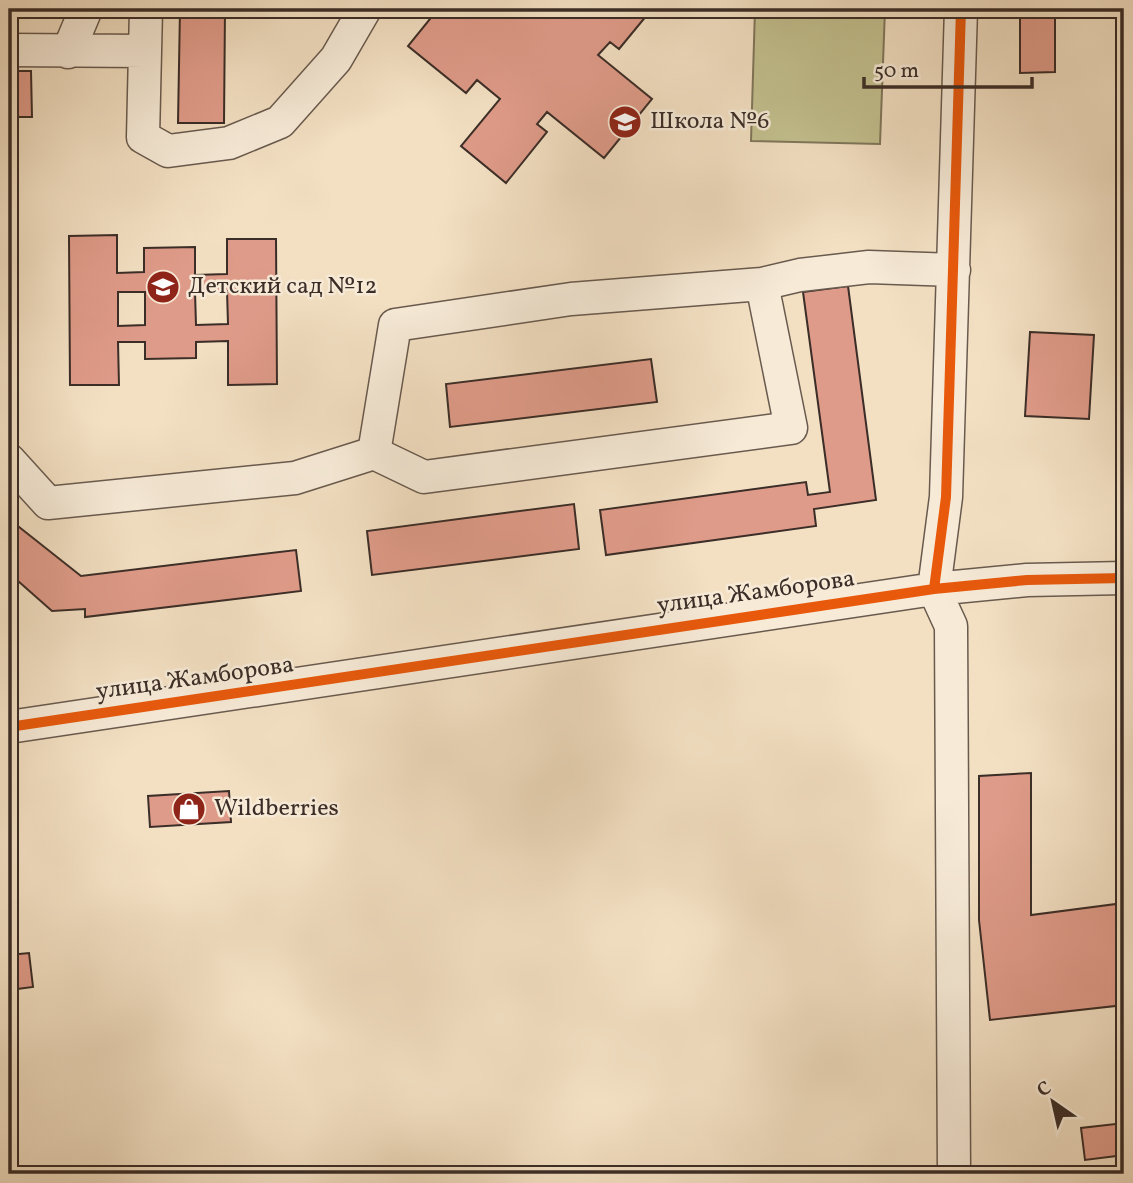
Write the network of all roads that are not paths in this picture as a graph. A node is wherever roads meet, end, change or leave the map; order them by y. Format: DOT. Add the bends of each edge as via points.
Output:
graph roads {
  1 [pos="86,9"];
  2 [pos="146,9"];
  3 [pos="365,9"];
  4 [pos="961,9"];
  5 [pos="9,50"];
  6 [pos="145,51"];
  7 [pos="68,52"];
  8 [pos="954,270"];
  9 [pos="762,284"];
  10 [pos="374,453"];
  11 [pos="9,460"];
  12 [pos="1124,578"];
  13 [pos="934,589"];
  14 [pos="9,727"];
  15 [pos="954,1174"];
  1 -- 7 [label="street"];
  2 -- 6 [label="street"];
  3 -- 6 [label="street" via="336,59 280,122 229,143 168,151 143,137"];
  4 -- 8 [label="street"];
  5 -- 7 [label="street"];
  6 -- 7 [label="street"];
  8 -- 9 [label="street" via="869,267"];
  8 -- 13 [label="street" via="946,497"];
  9 -- 10 [label="street" via="571,299 395,325"];
  9 -- 10 [label="street" via="791,428 424,477"];
  10 -- 11 [label="street" via="295,478 48,503"];
  12 -- 13 [label="street, улица Жамборова" via="1027,580"];
  13 -- 14 [label="street, улица Жамборова"];
  13 -- 15 [label="street" via="951,626"];
}
